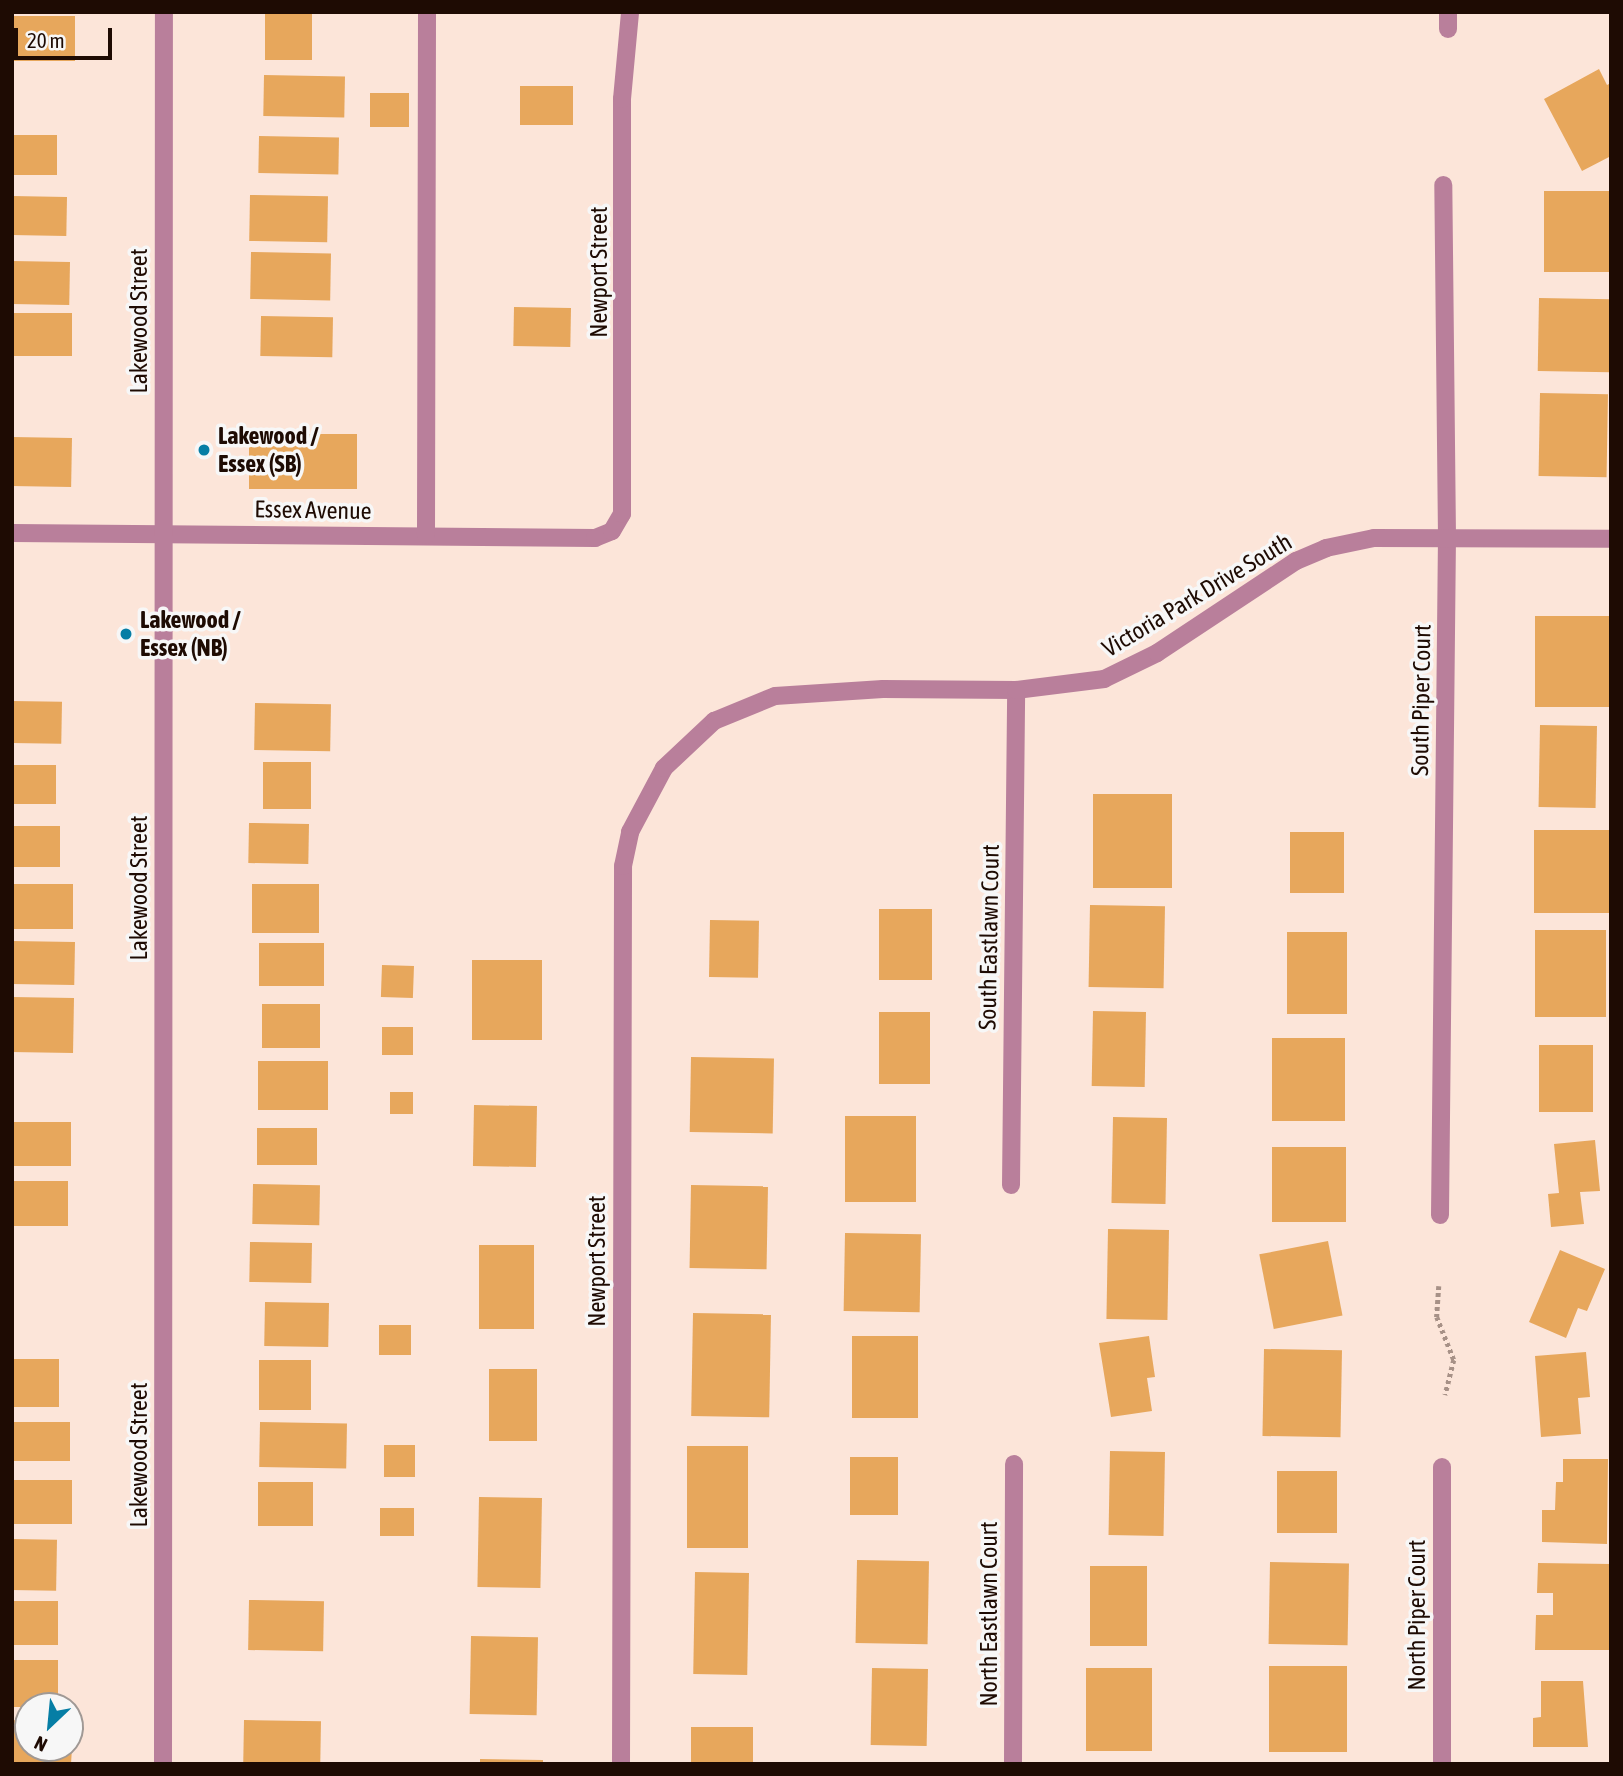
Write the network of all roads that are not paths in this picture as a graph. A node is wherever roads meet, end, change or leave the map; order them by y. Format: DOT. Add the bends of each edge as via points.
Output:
graph roads {
  1 [pos="164,12"];
  2 [pos="427,12"];
  3 [pos="629,12"];
  4 [pos="1443,185"];
  5 [pos="612,531"];
  6 [pos="12,533"];
  7 [pos="163,533"];
  8 [pos="426,536"];
  9 [pos="1447,538"];
  10 [pos="1611,539"];
  11 [pos="1016,690"];
  12 [pos="664,768"];
  13 [pos="1011,1185"];
  14 [pos="1440,1215"];
  15 [pos="1014,1464"];
  16 [pos="1441,1467"];
  17 [pos="163,1764"];
  18 [pos="621,1764"];
  19 [pos="1013,1764"];
  20 [pos="1442,1764"];
  1 -- 7 [label="street, Lakewood Street"];
  2 -- 8 [label="street"];
  3 -- 5 [label="street, Newport Street" via="622,100 622,514"];
  4 -- 9 [label="street, South Piper Court"];
  5 -- 8 [label="street, Essex Avenue" via="595,538"];
  6 -- 7 [label="street, Essex Avenue"];
  7 -- 8 [label="street, Essex Avenue"];
  7 -- 17 [label="street, Lakewood Street"];
  9 -- 10 [label="street, Victoria Park Drive South"];
  9 -- 11 [label="street, Victoria Park Drive South" via="1374,538 1326,548 1296,561 1131,668 1080,685"];
  9 -- 14 [label="street, South Piper Court"];
  11 -- 12 [label="street, Victoria Park Drive South" via="883,689 775,696 714,721"];
  11 -- 13 [label="street, South Eastlawn Court"];
  12 -- 18 [label="street, Newport Street" via="630,832 623,866"];
  15 -- 19 [label="street, North Eastlawn Court"];
  16 -- 20 [label="street, North Piper Court"];
}
